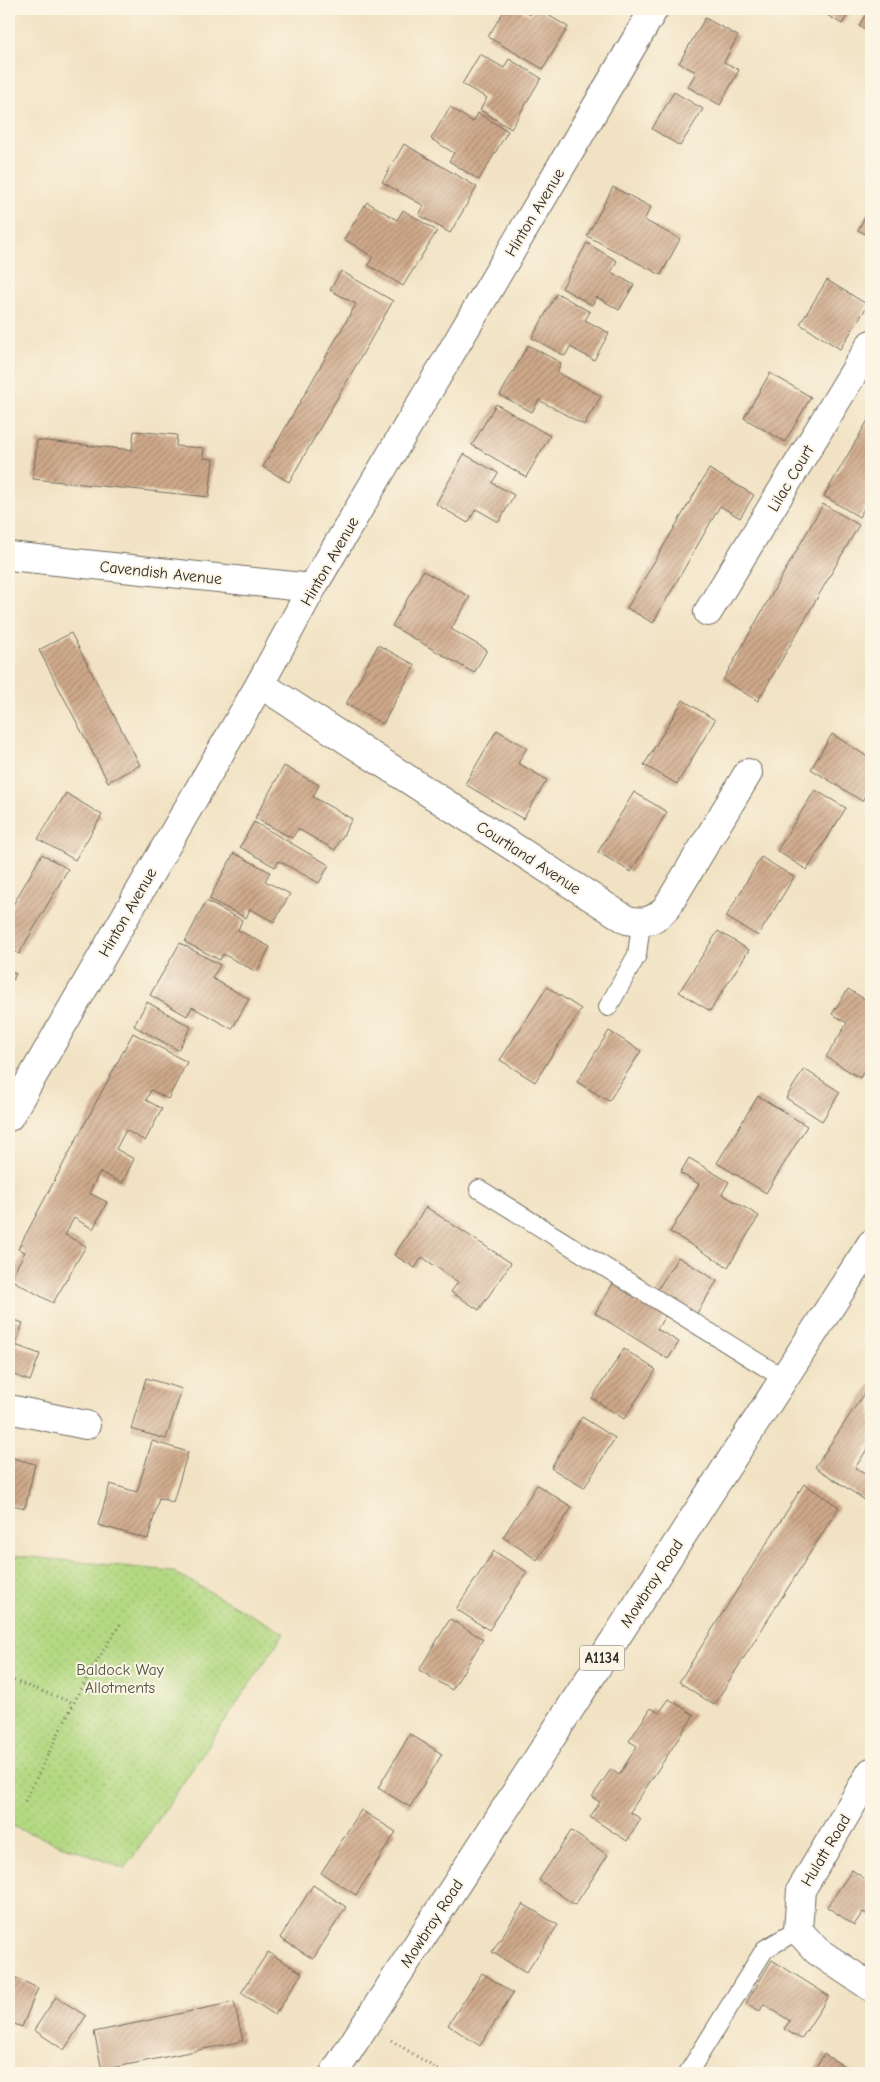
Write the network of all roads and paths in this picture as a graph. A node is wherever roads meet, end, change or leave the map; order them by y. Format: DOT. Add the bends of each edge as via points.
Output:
graph roads {
  1 [pos="654,9"];
  2 [pos="871,344"];
  3 [pos="9,556"];
  4 [pos="312,588"];
  5 [pos="708,612"];
  6 [pos="260,684"];
  7 [pos="748,773"];
  8 [pos="641,923"];
  9 [pos="608,1007"];
  10 [pos="9,1116"];
  11 [pos="479,1189"];
  12 [pos="871,1244"];
  13 [pos="783,1378"];
  14 [pos="9,1410"];
  15 [pos="86,1424"];
  16 [pos="121,1623"];
  17 [pos="9,1679"];
  18 [pos="74,1703"];
  19 [pos="871,1772"];
  20 [pos="25,1801"];
  21 [pos="798,1930"];
  22 [pos="871,1987"];
  23 [pos="366,2024"];
  24 [pos="334,2073"];
  25 [pos="443,2073"];
  26 [pos="688,2073"];
  1 -- 4 [label="street, Hinton Avenue"];
  2 -- 5 [label="street, Lilac Court"];
  3 -- 4 [label="street, Cavendish Avenue"];
  4 -- 6 [label="street, Hinton Avenue"];
  6 -- 8 [label="street, Courtland Avenue" via="627,920"];
  6 -- 10 [label="street, Hinton Avenue"];
  7 -- 8 [label="street" via="667,907 657,918"];
  8 -- 9 [label="lane" via="637,954"];
  11 -- 13 [label="lane"];
  12 -- 13 [label="street, Mowbray Road / A1134"];
  13 -- 23 [label="street, Mowbray Road / A1134"];
  14 -- 15 [label="street"];
  16 -- 18 [label="path"];
  17 -- 18 [label="path"];
  18 -- 20 [label="path"];
  19 -- 21 [label="street, Hulatt Road" via="801,1890"];
  21 -- 22 [label="street" via="817,1951"];
  21 -- 26 [label="lane" via="765,1949"];
  23 -- 24 [label="street, Mowbray Road / A1134"];
  23 -- 25 [label="path"];
}
